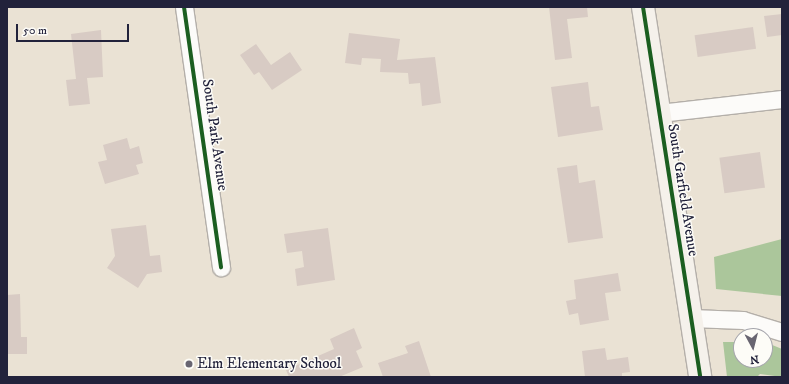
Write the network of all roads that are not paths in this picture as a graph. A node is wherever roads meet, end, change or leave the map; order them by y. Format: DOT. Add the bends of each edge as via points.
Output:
graph roads {
  1 [pos="184,7"];
  2 [pos="643,7"];
  3 [pos="782,100"];
  4 [pos="659,113"];
  5 [pos="221,267"];
  6 [pos="691,318"];
  7 [pos="782,332"];
  8 [pos="700,377"];
  1 -- 5 [label="street, South Park Avenue"];
  2 -- 4 [label="street, South Garfield Avenue"];
  3 -- 4 [label="street"];
  4 -- 6 [label="street, South Garfield Avenue"];
  6 -- 7 [label="street" via="743,320"];
  6 -- 8 [label="street, South Garfield Avenue"];
}
